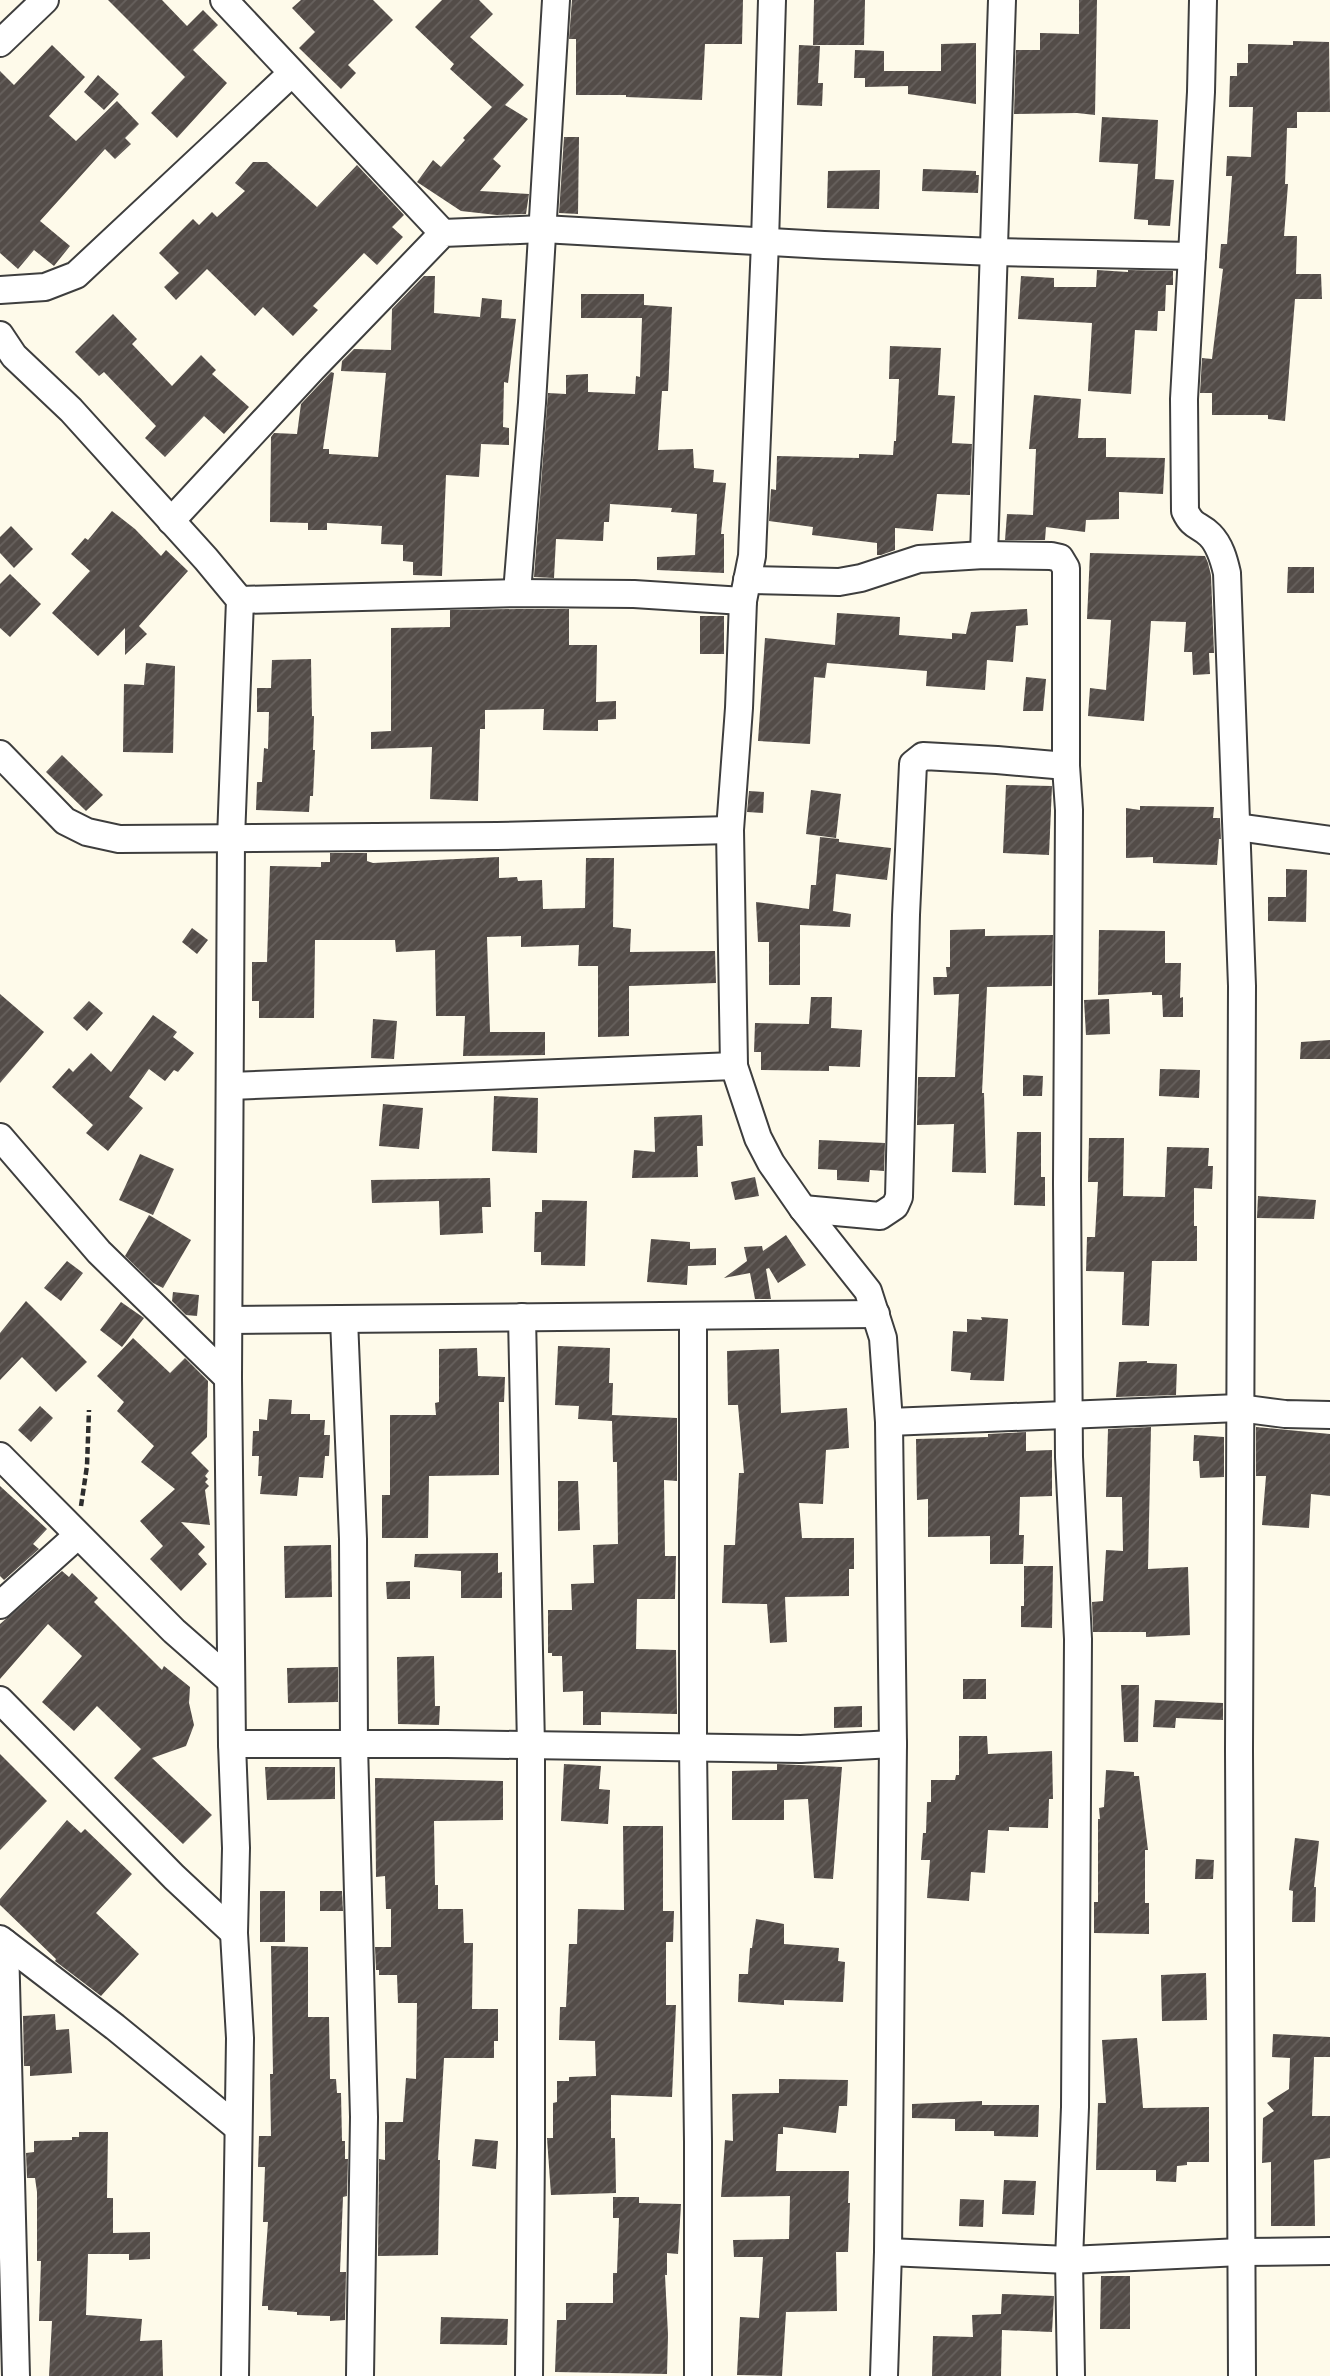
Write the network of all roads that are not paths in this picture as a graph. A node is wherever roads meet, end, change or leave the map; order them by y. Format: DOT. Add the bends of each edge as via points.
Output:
graph roads {
  1 [pos="45,0"];
  2 [pos="224,0"];
  3 [pos="556,0"];
  4 [pos="772,0"];
  5 [pos="1002,0"];
  6 [pos="1203,0"];
  7 [pos="0,43"];
  8 [pos="292,73"];
  9 [pos="543,229"];
  10 [pos="443,233"];
  11 [pos="765,242"];
  12 [pos="995,252"];
  13 [pos="1192,256"];
  14 [pos="0,290"];
  15 [pos="0,335"];
  16 [pos="171,521"];
  17 [pos="984,555"];
  18 [pos="745,590"];
  19 [pos="517,593"];
  20 [pos="240,600"];
  21 [pos="0,754"];
  22 [pos="1066,766"];
  23 [pos="1237,827"];
  24 [pos="730,830"];
  25 [pos="232,839"];
  26 [pos="1330,840"];
  27 [pos="734,1066"];
  28 [pos="230,1086"];
  29 [pos="0,1137"];
  30 [pos="803,1209"];
  31 [pos="876,1314"];
  32 [pos="694,1316"];
  33 [pos="522,1317"];
  34 [pos="344,1319"];
  35 [pos="229,1320"];
  36 [pos="228,1378"];
  37 [pos="1239,1408"];
  38 [pos="1330,1415"];
  39 [pos="1068,1416"];
  40 [pos="889,1422"];
  41 [pos="0,1456"];
  42 [pos="77,1536"];
  43 [pos="0,1605"];
  44 [pos="231,1681"];
  45 [pos="0,1700"];
  46 [pos="232,1744"];
  47 [pos="893,1744"];
  48 [pos="354,1745"];
  49 [pos="531,1746"];
  50 [pos="693,1747"];
  51 [pos="234,1933"];
  52 [pos="3,1941"];
  53 [pos="237,2127"];
  54 [pos="1330,2251"];
  55 [pos="888,2252"];
  56 [pos="1241,2252"];
  57 [pos="1069,2260"];
  58 [pos="16,2376"];
  59 [pos="236,2376"];
  60 [pos="360,2376"];
  61 [pos="529,2376"];
  62 [pos="698,2376"];
  63 [pos="884,2376"];
  64 [pos="1071,2376"];
  65 [pos="1242,2376"];
  1 -- 7 [label="street"];
  2 -- 8 [label="street"];
  3 -- 9 [label="street"];
  4 -- 11 [label="street"];
  5 -- 12 [label="street"];
  6 -- 13 [label="street"];
  8 -- 10 [label="street"];
  8 -- 14 [label="street" via="76,275 45,287"];
  9 -- 10 [label="street"];
  9 -- 11 [label="street"];
  9 -- 19 [label="street"];
  10 -- 16 [label="street"];
  11 -- 12 [label="street"];
  11 -- 18 [label="street" via="752,556"];
  12 -- 13 [label="street"];
  12 -- 17 [label="street"];
  13 -- 23 [label="street" via="1184,399 1185,511 1190,522 1210,536 1227,573"];
  15 -- 16 [label="street" via="14,356 71,410"];
  16 -- 20 [label="street"];
  17 -- 18 [label="street" via="919,559 839,582"];
  17 -- 22 [label="street" via="1051,556 1065,563"];
  18 -- 19 [label="street"];
  18 -- 24 [label="street"];
  19 -- 20 [label="street"];
  20 -- 25 [label="street"];
  21 -- 25 [label="street" via="65,821 88,832 118,839"];
  22 -- 30 [label="street" via="923,756 913,764 899,1198 880,1216"];
  22 -- 39 [label="street"];
  23 -- 26 [label="street"];
  23 -- 37 [label="street" via="1242,986"];
  24 -- 25 [label="street"];
  24 -- 27 [label="street"];
  25 -- 28 [label="street"];
  27 -- 28 [label="street"];
  27 -- 30 [label="street" via="758,1138"];
  28 -- 35 [label="street"];
  29 -- 36 [label="street" via="99,1252"];
  30 -- 31 [label="street" via="868,1291"];
  31 -- 32 [label="street"];
  31 -- 40 [label="street" via="883,1338"];
  32 -- 33 [label="street"];
  32 -- 50 [label="street"];
  33 -- 34 [label="street"];
  33 -- 49 [label="street"];
  34 -- 35 [label="street"];
  34 -- 48 [label="street" via="353,1539"];
  35 -- 36 [label="street"];
  36 -- 44 [label="street"];
  37 -- 38 [label="street"];
  37 -- 39 [label="street"];
  37 -- 56 [label="street"];
  39 -- 40 [label="street"];
  39 -- 57 [label="street" via="1078,1639 1075,2107"];
  40 -- 47 [label="street"];
  41 -- 42 [label="street"];
  42 -- 43 [label="street"];
  42 -- 44 [label="street"];
  44 -- 46 [label="street"];
  45 -- 51 [label="street"];
  46 -- 48 [label="street"];
  46 -- 51 [label="street"];
  47 -- 50 [label="street" via="801,1749"];
  47 -- 55 [label="street"];
  48 -- 49 [label="street"];
  48 -- 60 [label="street" via="364,2117"];
  49 -- 50 [label="street"];
  49 -- 61 [label="street"];
  50 -- 62 [label="street"];
  51 -- 53 [label="street" via="240,2038"];
  52 -- 53 [label="street"];
  52 -- 58 [label="street"];
  53 -- 59 [label="street"];
  54 -- 56 [label="street"];
  55 -- 57 [label="street"];
  55 -- 63 [label="street"];
  56 -- 57 [label="street"];
  56 -- 65 [label="street"];
  57 -- 64 [label="street"];
}
